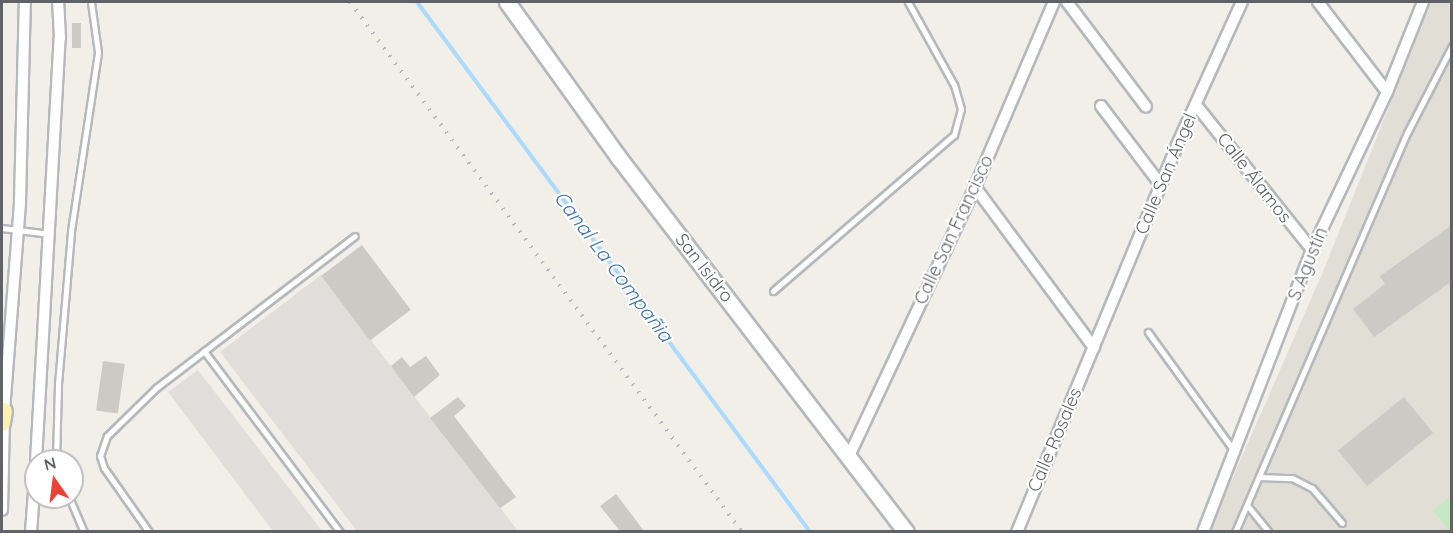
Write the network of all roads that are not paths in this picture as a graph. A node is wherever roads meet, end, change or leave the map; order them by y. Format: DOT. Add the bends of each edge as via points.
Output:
graph roads {
  1 [pos="25,2"];
  2 [pos="58,2"];
  3 [pos="91,2"];
  4 [pos="507,2"];
  5 [pos="908,2"];
  6 [pos="1054,2"];
  7 [pos="1067,2"];
  8 [pos="1242,2"];
  9 [pos="1318,2"];
  10 [pos="1423,2"];
  11 [pos="1452,46"];
  12 [pos="1387,92"];
  13 [pos="1196,105"];
  14 [pos="1101,106"];
  15 [pos="1146,107"];
  16 [pos="1161,185"];
  17 [pos="975,187"];
  18 [pos="2,228"];
  19 [pos="18,231"];
  20 [pos="50,234"];
  21 [pos="355,236"];
  22 [pos="1312,250"];
  23 [pos="773,291"];
  24 [pos="1149,332"];
  25 [pos="1094,348"];
  26 [pos="204,351"];
  27 [pos="3,417"];
  28 [pos="37,449"];
  29 [pos="56,449"];
  30 [pos="1236,454"];
  31 [pos="849,456"];
  32 [pos="1259,477"];
  33 [pos="1247,505"];
  34 [pos="33,509"];
  35 [pos="74,509"];
  36 [pos="2,510"];
  37 [pos="1342,523"];
  38 [pos="31,531"];
  39 [pos="84,531"];
  40 [pos="149,531"];
  41 [pos="340,531"];
  42 [pos="906,531"];
  43 [pos="1017,531"];
  44 [pos="1203,531"];
  45 [pos="1235,531"];
  46 [pos="1269,531"];
  1 -- 19 [label="street" via="27,40"];
  2 -- 20 [label="street" via="60,38"];
  3 -- 29 [label="lane" via="97,24 98,62 72,231"];
  4 -- 31 [label="main road, San Isidro" via="619,158"];
  5 -- 23 [label="lane" via="954,86 961,109 954,135"];
  6 -- 17 [label="street, Calle San Francisco"];
  7 -- 15 [label="street"];
  8 -- 13 [label="street, Calle San Ángel"];
  9 -- 12 [label="street"];
  10 -- 12 [label="street, S Agustín"];
  11 -- 32 [label="lane" via="1407,133"];
  12 -- 22 [label="street, S Agustín"];
  13 -- 16 [label="street, Calle San Ángel"];
  13 -- 22 [label="street, Calle Álamos"];
  14 -- 16 [label="street"];
  16 -- 25 [label="street, Calle San Ángel"];
  17 -- 25 [label="street"];
  17 -- 31 [label="street, Calle San Francisco"];
  18 -- 19 [label="lane"];
  19 -- 20 [label="lane"];
  19 -- 27 [label="street"];
  20 -- 28 [label="street"];
  21 -- 26 [label="lane"];
  22 -- 30 [label="street, S Agustín"];
  24 -- 30 [label="lane"];
  25 -- 43 [label="street, Calle Rosales"];
  26 -- 40 [label="lane" via="156,388 102,445 104,468"];
  26 -- 41 [label="lane"];
  27 -- 36 [label="street"];
  30 -- 44 [label="street, S Agustín"];
  31 -- 42 [label="main road, San Isidro"];
  32 -- 33 [label="lane"];
  32 -- 37 [label="lane" via="1292,478 1312,488"];
  33 -- 45 [label="lane"];
  33 -- 46 [label="lane"];
  34 -- 38 [label="street"];
  35 -- 39 [label="lane"];
}
